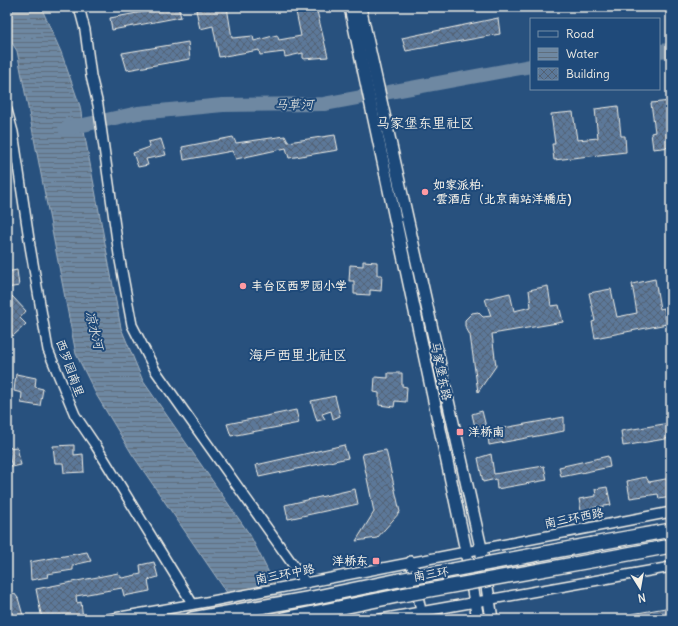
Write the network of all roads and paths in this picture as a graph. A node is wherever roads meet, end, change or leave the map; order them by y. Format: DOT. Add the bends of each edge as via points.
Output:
graph roads {
  1 [pos="79,7"];
  2 [pos="350,7"];
  3 [pos="360,7"];
  4 [pos="368,68"];
  5 [pos="7,110"];
  6 [pos="381,130"];
  7 [pos="671,512"];
  8 [pos="671,530"];
  9 [pos="671,546"];
  10 [pos="481,548"];
  11 [pos="466,551"];
  12 [pos="411,561"];
  13 [pos="671,567"];
  14 [pos="306,583"];
  15 [pos="489,600"];
  16 [pos="474,602"];
  17 [pos="192,603"];
  18 [pos="421,612"];
  19 [pos="109,619"];
  20 [pos="192,619"];
  21 [pos="284,619"];
  22 [pos="381,619"];
  23 [pos="478,619"];
  24 [pos="492,619"];
  1 -- 14 [label="street" via="98,105 119,255 132,326 155,370"];
  2 -- 4 [label="main road"];
  3 -- 4 [label="main road"];
  4 -- 6 [label="main road"];
  5 -- 17 [label="street, 西罗园南里" via="13,132 48,350 75,415"];
  6 -- 10 [label="main road, 马家堡东路"];
  6 -- 11 [label="main road, 马家堡东路"];
  7 -- 10 [label="street, 南三环西路"];
  8 -- 20 [label="highway, 南三环, bridge"];
  9 -- 21 [label="highway, 南三环, bridge"];
  10 -- 11 [label="street, 南三环西路"];
  10 -- 15 [label="main road, 马家堡东路"];
  11 -- 12 [label="street, 南三环中路"];
  11 -- 16 [label="main road, 马家堡东路"];
  12 -- 14 [label="street, 南三环中路"];
  12 -- 18 [label="street"];
  13 -- 15 [label="street"];
  14 -- 17 [label="street, 南三环中路"];
  15 -- 16 [label="street"];
  15 -- 24 [label="main road, 马家堡东路"];
  16 -- 18 [label="street"];
  16 -- 23 [label="main road, 马家堡东路"];
  17 -- 19 [label="street, 南三环中路"];
  18 -- 22 [label="street"];
}
